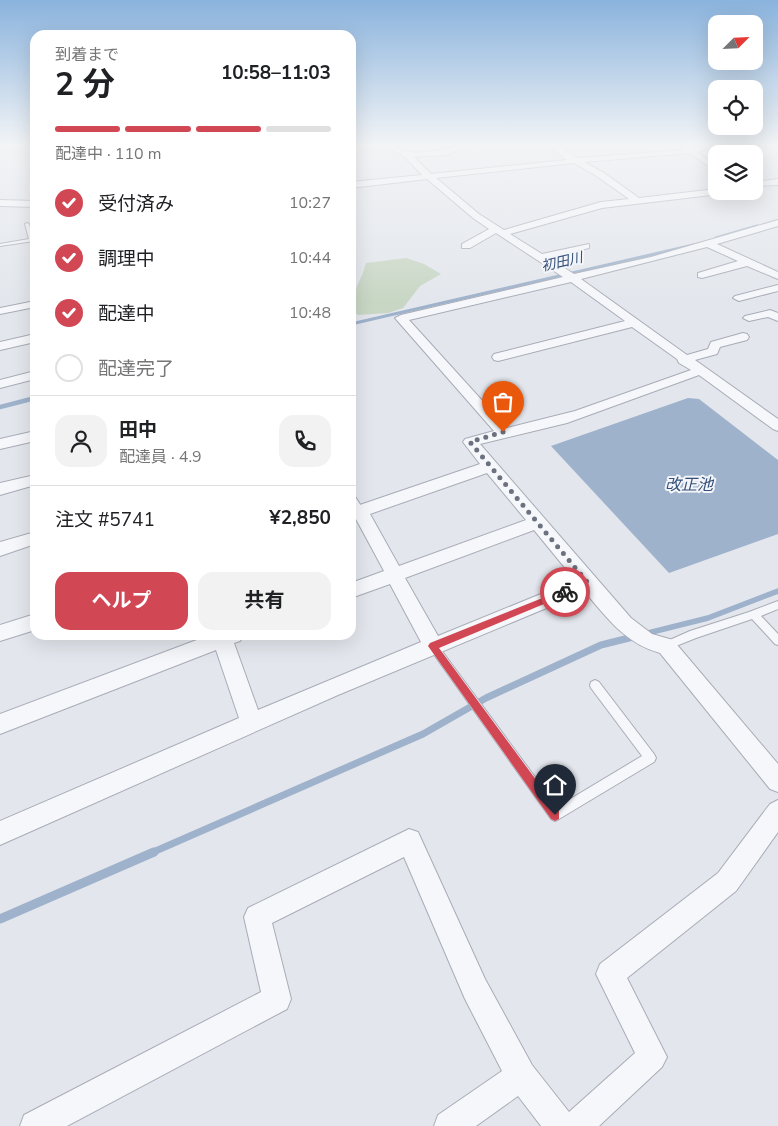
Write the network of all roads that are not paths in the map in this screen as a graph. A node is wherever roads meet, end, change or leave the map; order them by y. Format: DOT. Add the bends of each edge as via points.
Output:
graph roads {
  1 [pos="450,196"];
  2 [pos="631,196"];
  3 [pos="685,196"];
  4 [pos="638,201"];
  5 [pos="0,203"];
  6 [pos="30,204"];
  7 [pos="778,223"];
  8 [pos="27,224"];
  9 [pos="499,231"];
  10 [pos="30,234"];
  11 [pos="30,240"];
  12 [pos="709,244"];
  13 [pos="0,245"];
  14 [pos="466,246"];
  15 [pos="585,246"];
  16 [pos="541,257"];
  17 [pos="748,262"];
  18 [pos="702,275"];
  19 [pos="570,276"];
  20 [pos="778,276"];
  21 [pos="778,288"];
  22 [pos="739,298"];
  23 [pos="30,305"];
  24 [pos="0,311"];
  25 [pos="749,318"];
  26 [pos="778,318"];
  27 [pos="632,323"];
  28 [pos="743,337"];
  29 [pos="30,339"];
  30 [pos="0,346"];
  31 [pos="498,357"];
  32 [pos="683,360"];
  33 [pos="699,371"];
  34 [pos="30,376"];
  35 [pos="0,384"];
  36 [pos="778,426"];
  37 [pos="503,432"];
  38 [pos="30,437"];
  39 [pos="0,444"];
  40 [pos="490,466"];
  41 [pos="30,481"];
  42 [pos="0,489"];
  43 [pos="356,506"];
  44 [pos="356,510"];
  45 [pos="537,522"];
  46 [pos="30,540"];
  47 [pos="0,549"];
  48 [pos="394,575"];
  49 [pos="588,583"];
  50 [pos="356,589"];
  51 [pos="778,605"];
  52 [pos="754,616"];
  53 [pos="30,624"];
  54 [pos="0,633"];
  55 [pos="216,640"];
  56 [pos="227,640"];
  57 [pos="778,641"];
  58 [pos="656,644"];
  59 [pos="433,646"];
  60 [pos="596,685"];
  61 [pos="0,724"];
  62 [pos="252,724"];
  63 [pos="778,781"];
  64 [pos="778,812"];
  65 [pos="0,833"];
  66 [pos="522,1076"];
  67 [pos="35,1126"];
  68 [pos="449,1126"];
  69 [pos="560,1126"];
  70 [pos="576,1126"];
  1 -- 9 [label="street"];
  2 -- 4 [label="street"];
  3 -- 4 [label="street"];
  4 -- 9 [label="street" via="590,208"];
  5 -- 6 [label="street"];
  7 -- 12 [label="street"];
  8 -- 10 [label="lane"];
  9 -- 14 [label="street"];
  9 -- 16 [label="street"];
  11 -- 13 [label="lane"];
  12 -- 17 [label="street"];
  12 -- 19 [label="street"];
  15 -- 16 [label="street"];
  16 -- 19 [label="street"];
  17 -- 18 [label="street"];
  17 -- 20 [label="street"];
  19 -- 27 [label="street"];
  19 -- 37 [label="street" via="401,318"];
  21 -- 22 [label="street"];
  23 -- 24 [label="street"];
  25 -- 26 [label="street" via="770,313"];
  27 -- 31 [label="street"];
  27 -- 32 [label="street"];
  28 -- 32 [label="street" via="715,345 713,351"];
  29 -- 30 [label="street"];
  32 -- 33 [label="street"];
  33 -- 36 [label="street"];
  33 -- 37 [label="street" via="562,420"];
  34 -- 35 [label="street"];
  37 -- 40 [label="street" via="470,442"];
  38 -- 39 [label="street"];
  40 -- 43 [label="street"];
  40 -- 45 [label="street"];
  41 -- 42 [label="street"];
  44 -- 48 [label="street"];
  45 -- 48 [label="street"];
  45 -- 49 [label="street"];
  46 -- 47 [label="street"];
  48 -- 50 [label="street"];
  48 -- 59 [label="street"];
  49 -- 58 [label="street" via="624,624"];
  49 -- 59 [label="street"];
  51 -- 52 [label="lane"];
  52 -- 57 [label="lane"];
  52 -- 58 [label="lane"];
  53 -- 54 [label="street"];
  55 -- 61 [label="street"];
  56 -- 62 [label="street"];
  58 -- 63 [label="street"];
  59 -- 60 [label="lane" via="555,815 650,758"];
  59 -- 62 [label="street"];
  62 -- 65 [label="street"];
  64 -- 70 [label="street" via="727,882 610,974 652,1056"];
  66 -- 67 [label="street" via="475,989 409,841 257,917 278,999"];
  66 -- 68 [label="street"];
  66 -- 69 [label="street"];
}
